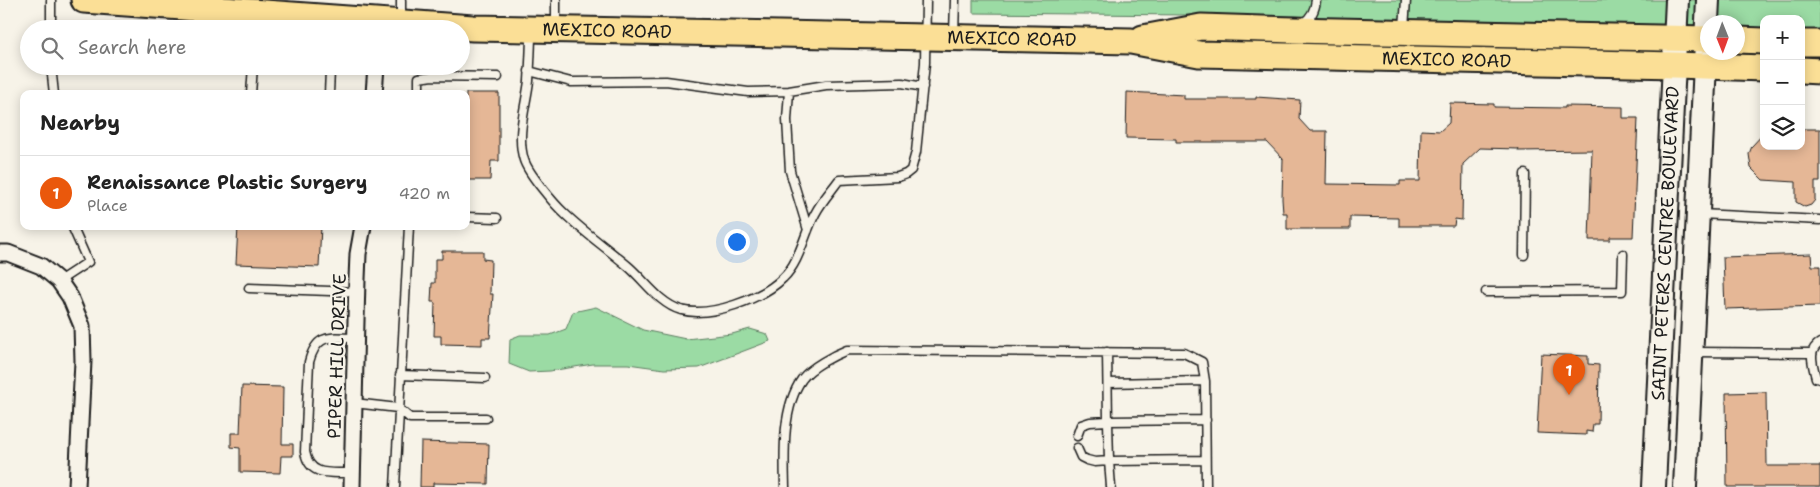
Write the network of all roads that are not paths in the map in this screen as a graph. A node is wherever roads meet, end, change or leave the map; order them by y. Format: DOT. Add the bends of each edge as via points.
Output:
graph roads {
  1 [pos="51,0"];
  2 [pos="84,0"];
  3 [pos="556,0"];
  4 [pos="926,0"];
  5 [pos="955,0"];
  6 [pos="1316,0"];
  7 [pos="1406,0"];
  8 [pos="1677,0"];
  9 [pos="1708,0"];
  10 [pos="224,5"];
  11 [pos="1708,15"];
  12 [pos="389,18"];
  13 [pos="51,20"];
  14 [pos="415,20"];
  15 [pos="470,24"];
  16 [pos="544,30"];
  17 [pos="1292,30"];
  18 [pos="926,36"];
  19 [pos="954,37"];
  20 [pos="1402,37"];
  21 [pos="1675,38"];
  22 [pos="1700,39"];
  23 [pos="1745,40"];
  24 [pos="1131,41"];
  25 [pos="1760,41"];
  26 [pos="1805,43"];
  27 [pos="1820,44"];
  28 [pos="1705,60"];
  29 [pos="1675,65"];
  30 [pos="1705,66"];
  31 [pos="1760,68"];
  32 [pos="1805,70"];
  33 [pos="529,71"];
  34 [pos="1820,71"];
  35 [pos="52,75"];
  36 [pos="252,75"];
  37 [pos="330,75"];
  38 [pos="375,75"];
  39 [pos="498,77"];
  40 [pos="923,86"];
  41 [pos="54,90"];
  42 [pos="251,90"];
  43 [pos="329,90"];
  44 [pos="374,90"];
  45 [pos="419,90"];
  46 [pos="789,91"];
  47 [pos="1525,174"];
  48 [pos="1698,214"];
  49 [pos="470,217"];
  50 [pos="497,218"];
  51 [pos="1820,220"];
  52 [pos="74,230"];
  53 [pos="362,230"];
  54 [pos="409,230"];
  55 [pos="808,230"];
  56 [pos="0,253"];
  57 [pos="1623,254"];
  58 [pos="1524,255"];
  59 [pos="59,281"];
  60 [pos="249,288"];
  61 [pos="357,292"];
  62 [pos="1486,292"];
  63 [pos="356,338"];
  64 [pos="1820,343"];
  65 [pos="1107,352"];
  66 [pos="1692,352"];
  67 [pos="1812,353"];
  68 [pos="400,375"];
  69 [pos="485,378"];
  70 [pos="1820,380"];
  71 [pos="1206,382"];
  72 [pos="1108,383"];
  73 [pos="354,403"];
  74 [pos="398,408"];
  75 [pos="486,418"];
  76 [pos="1206,420"];
  77 [pos="1108,421"];
  78 [pos="1077,436"];
  79 [pos="1077,448"];
  80 [pos="1206,460"];
  81 [pos="1110,461"];
  82 [pos="352,480"];
  83 [pos="77,487"];
  84 [pos="394,487"];
  85 [pos="785,487"];
  86 [pos="1110,487"];
  87 [pos="1206,487"];
  88 [pos="1654,487"];
  89 [pos="1686,487"];
  1 -- 13 [label="lane"];
  2 -- 10 [label="main road, MEXICO ROAD"];
  3 -- 16 [label="lane"];
  4 -- 18 [label="lane"];
  5 -- 19 [label="lane"];
  6 -- 17 [label="lane" via="1309,19"];
  7 -- 20 [label="lane"];
  8 -- 21 [label="street, SAINT PETERS CENTRE BOULEVARD"];
  9 -- 11 [label="street, SAINT PETERS CENTRE BOULEVARD"];
  10 -- 12 [label="main road, MEXICO ROAD"];
  12 -- 14 [label="main road, MEXICO ROAD"];
  15 -- 16 [label="main road, MEXICO ROAD"];
  16 -- 18 [label="main road, MEXICO ROAD"];
  16 -- 33 [label="lane"];
  17 -- 20 [label="main road, MEXICO ROAD"];
  17 -- 24 [label="main road, MEXICO ROAD" via="1201,27"];
  18 -- 19 [label="main road, MEXICO ROAD"];
  18 -- 40 [label="lane"];
  19 -- 24 [label="main road, MEXICO ROAD"];
  20 -- 21 [label="main road, MEXICO ROAD"];
  21 -- 22 [label="main road, MEXICO ROAD"];
  21 -- 29 [label="street, SAINT PETERS CENTRE BOULEVARD"];
  23 -- 25 [label="main road"];
  24 -- 29 [label="main road, MEXICO ROAD" via="1199,54 1379,54"];
  26 -- 27 [label="main road"];
  28 -- 30 [label="street, SAINT PETERS CENTRE BOULEVARD"];
  29 -- 30 [label="main road, MEXICO ROAD"];
  29 -- 88 [label="street, SAINT PETERS CENTRE BOULEVARD"];
  30 -- 31 [label="main road, MEXICO ROAD"];
  30 -- 48 [label="street, SAINT PETERS CENTRE BOULEVARD"];
  32 -- 34 [label="main road"];
  33 -- 46 [label="lane" via="571,82 666,81 748,92"];
  33 -- 55 [label="lane" via="521,136 525,162 564,213 670,306 699,312 716,310 768,290 784,278"];
  35 -- 41 [label="lane"];
  36 -- 42 [label="lane"];
  37 -- 43 [label="lane"];
  38 -- 44 [label="street"];
  39 -- 45 [label="lane" via="419,78"];
  40 -- 46 [label="lane" via="902,83 826,85"];
  40 -- 55 [label="lane" via="911,170 898,177 839,180 815,213"];
  46 -- 55 [label="lane" via="790,171"];
  47 -- 58 [label="lane"];
  48 -- 51 [label="lane"];
  48 -- 66 [label="street, SAINT PETERS CENTRE BOULEVARD"];
  49 -- 50 [label="lane"];
  52 -- 59 [label="lane" via="88,262"];
  53 -- 61 [label="street, PIPER HILL DRIVE"];
  54 -- 68 [label="lane"];
  56 -- 59 [label="street" via="40,266"];
  57 -- 62 [label="lane" via="1622,291"];
  59 -- 83 [label="street" via="70,297 82,326 84,361"];
  60 -- 61 [label="lane"];
  61 -- 63 [label="street, PIPER HILL DRIVE"];
  63 -- 73 [label="street, PIPER HILL DRIVE"];
  63 -- 82 [label="lane" via="326,338 319,341 312,352 305,452 313,469"];
  64 -- 67 [label="lane" via="1814,346"];
  65 -- 71 [label="lane" via="1184,353 1202,362"];
  65 -- 72 [label="lane"];
  65 -- 85 [label="lane" via="847,350 830,357 803,378 795,393 784,448"];
  66 -- 67 [label="lane"];
  66 -- 89 [label="street, SAINT PETERS CENTRE BOULEVARD"];
  67 -- 70 [label="lane" via="1816,378"];
  68 -- 69 [label="lane"];
  68 -- 74 [label="lane"];
  71 -- 72 [label="lane"];
  71 -- 76 [label="lane"];
  72 -- 77 [label="lane"];
  73 -- 74 [label="lane"];
  73 -- 82 [label="street, PIPER HILL DRIVE"];
  74 -- 75 [label="lane" via="410,418"];
  74 -- 84 [label="lane"];
  76 -- 77 [label="lane"];
  76 -- 80 [label="lane"];
  77 -- 78 [label="lane" via="1081,425"];
  77 -- 81 [label="lane"];
  79 -- 81 [label="lane" via="1080,457 1087,460"];
  80 -- 81 [label="lane"];
  80 -- 87 [label="lane"];
  81 -- 86 [label="lane"];
}
